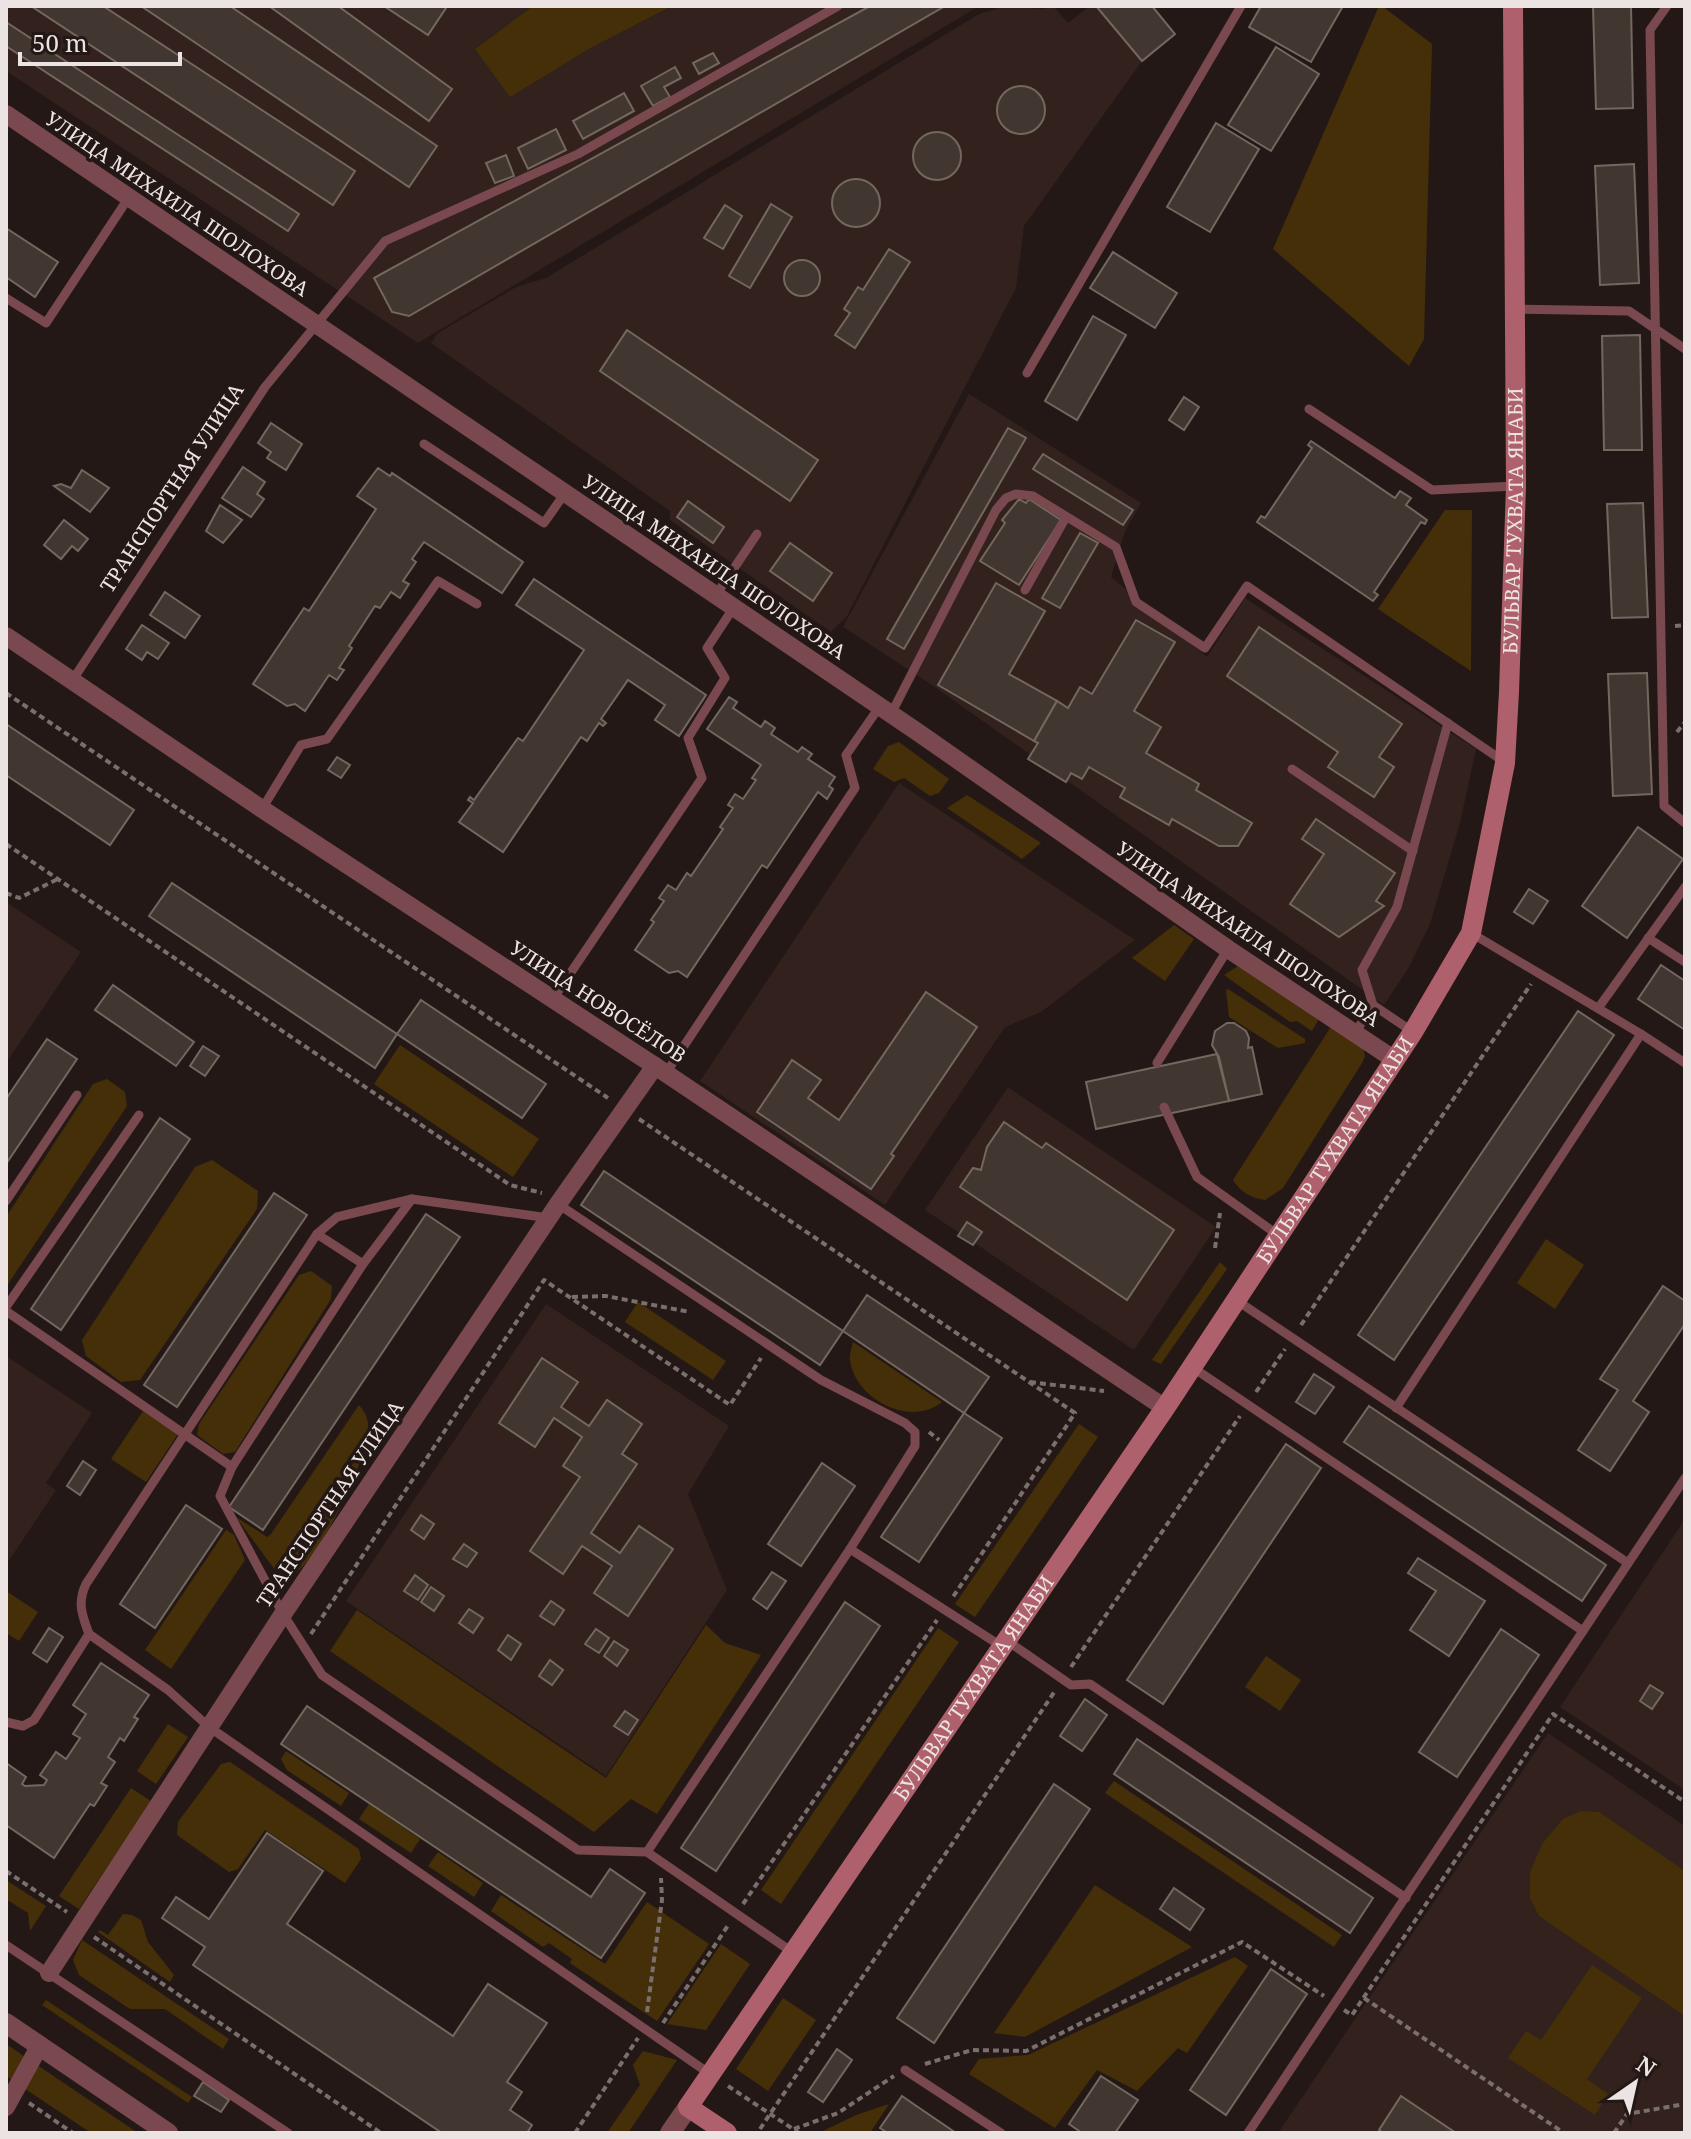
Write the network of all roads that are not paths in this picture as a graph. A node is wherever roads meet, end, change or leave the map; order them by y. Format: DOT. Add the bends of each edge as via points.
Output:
graph roads {
  1 [pos="838,6"];
  2 [pos="1241,6"];
  3 [pos="1513,6"];
  4 [pos="1667,6"];
  5 [pos="6,114"];
  6 [pos="129,197"];
  7 [pos="6,298"];
  8 [pos="1515,309"];
  9 [pos="317,325"];
  10 [pos="1655,329"];
  11 [pos="1685,349"];
  12 [pos="1027,373"];
  13 [pos="1309,409"];
  14 [pos="424,444"];
  15 [pos="1516,486"];
  16 [pos="565,493"];
  17 [pos="1066,517"];
  18 [pos="757,534"];
  19 [pos="1025,590"];
  20 [pos="716,595"];
  21 [pos="477,604"];
  22 [pos="734,607"];
  23 [pos="6,636"];
  24 [pos="72,681"];
  25 [pos="885,710"];
  26 [pos="1448,723"];
  27 [pos="1505,763"];
  28 [pos="1292,769"];
  29 [pos="262,809"];
  30 [pos="1685,823"];
  31 [pos="1413,851"];
  32 [pos="1685,887"];
  33 [pos="1471,933"];
  34 [pos="1648,938"];
  35 [pos="1228,949"];
  36 [pos="1685,962"];
  37 [pos="553,999"];
  38 [pos="1373,1005"];
  39 [pos="1599,1007"];
  40 [pos="1413,1032"];
  41 [pos="1355,1033"];
  42 [pos="1641,1034"];
  43 [pos="1395,1060"];
  44 [pos="1157,1063"];
  45 [pos="1685,1063"];
  46 [pos="660,1069"];
  47 [pos="77,1095"];
  48 [pos="1164,1107"];
  49 [pos="139,1115"];
  50 [pos="412,1199"];
  51 [pos="6,1201"];
  52 [pos="556,1206"];
  53 [pos="317,1234"];
  54 [pos="1279,1235"];
  55 [pos="363,1264"];
  56 [pos="1236,1300"];
  57 [pos="6,1309"];
  58 [pos="1192,1367"];
  59 [pos="1165,1408"];
  60 [pos="1396,1408"];
  61 [pos="184,1433"];
  62 [pos="232,1467"];
  63 [pos="1685,1478"];
  64 [pos="850,1549"];
  65 [pos="1628,1563"];
  66 [pos="283,1614"];
  67 [pos="1583,1631"];
  68 [pos="89,1634"];
  69 [pos="1004,1643"];
  70 [pos="6,1722"];
  71 [pos="209,1727"];
  72 [pos="647,1852"];
  73 [pos="1406,1898"];
  74 [pos="6,1945"];
  75 [pos="792,1952"];
  76 [pos="49,1973"];
  77 [pos="6,2023"];
  78 [pos="40,2045"];
  79 [pos="905,2070"];
  80 [pos="710,2074"];
  81 [pos="10,2100"];
  82 [pos="688,2107"];
  83 [pos="168,2133"];
  84 [pos="288,2133"];
  85 [pos="670,2133"];
  86 [pos="727,2133"];
  87 [pos="1001,2133"];
  88 [pos="1248,2133"];
  1 -- 9 [label="lane, ТРАНСПОРТНАЯ УЛИЦА" via="578,154 385,241"];
  2 -- 12 [label="lane"];
  3 -- 8 [label="main road, БУЛЬВАР ТУХВАТА ЯНАБИ"];
  4 -- 10 [label="lane" via="1650,30"];
  5 -- 6 [label="street, УЛИЦА МИХАИЛА ШОЛОХОВА"];
  6 -- 7 [label="lane" via="46,323"];
  6 -- 9 [label="street, УЛИЦА МИХАИЛА ШОЛОХОВА"];
  8 -- 10 [label="lane" via="1629,311"];
  8 -- 15 [label="main road, БУЛЬВАР ТУХВАТА ЯНАБИ"];
  9 -- 16 [label="street, УЛИЦА МИХАИЛА ШОЛОХОВА"];
  9 -- 24 [label="lane, ТРАНСПОРТНАЯ УЛИЦА" via="265,387"];
  10 -- 11 [label="lane"];
  10 -- 30 [label="lane" via="1664,806"];
  13 -- 15 [label="lane" via="1432,490"];
  14 -- 16 [label="lane" via="544,523"];
  15 -- 27 [label="main road, БУЛЬВАР ТУХВАТА ЯНАБИ"];
  16 -- 20 [label="street, УЛИЦА МИХАИЛА ШОЛОХОВА"];
  17 -- 19 [label="lane"];
  17 -- 25 [label="lane" via="1033,496 1006,498"];
  17 -- 26 [label="lane" via="1116,547 1136,602 1205,648 1247,586"];
  18 -- 20 [label="lane"];
  20 -- 22 [label="street, УЛИЦА МИХАИЛА ШОЛОХОВА"];
  21 -- 29 [label="lane" via="438,581 327,739 301,745"];
  22 -- 25 [label="street, УЛИЦА МИХАИЛА ШОЛОХОВА"];
  22 -- 37 [label="lane" via="707,648 725,678 688,738 702,778"];
  23 -- 24 [label="street, УЛИЦА НОВОСЁЛОВ"];
  24 -- 29 [label="street, УЛИЦА НОВОСЁЛОВ"];
  25 -- 35 [label="street, УЛИЦА МИХАИЛА ШОЛОХОВА"];
  25 -- 46 [label="lane" via="846,755 855,788"];
  26 -- 27 [label="lane"];
  26 -- 31 [label="lane"];
  27 -- 33 [label="main road, БУЛЬВАР ТУХВАТА ЯНАБИ"];
  28 -- 31 [label="lane"];
  29 -- 37 [label="street, УЛИЦА НОВОСЁЛОВ"];
  31 -- 38 [label="lane" via="1397,907 1362,970"];
  32 -- 34 [label="lane"];
  33 -- 39 [label="lane"];
  33 -- 40 [label="main road, БУЛЬВАР ТУХВАТА ЯНАБИ"];
  34 -- 36 [label="lane"];
  34 -- 39 [label="lane"];
  35 -- 41 [label="street, УЛИЦА МИХАИЛА ШОЛОХОВА"];
  35 -- 44 [label="lane"];
  37 -- 46 [label="street, УЛИЦА НОВОСЁЛОВ"];
  38 -- 40 [label="lane"];
  38 -- 41 [label="lane"];
  39 -- 42 [label="lane"];
  40 -- 43 [label="main road, БУЛЬВАР ТУХВАТА ЯНАБИ"];
  41 -- 43 [label="street, УЛИЦА МИХАИЛА ШОЛОХОВА"];
  42 -- 45 [label="lane"];
  42 -- 60 [label="lane"];
  43 -- 54 [label="main road, БУЛЬВАР ТУХВАТА ЯНАБИ"];
  46 -- 52 [label="street, ТРАНСПОРТНАЯ УЛИЦА"];
  46 -- 59 [label="street, УЛИЦА НОВОСЁЛОВ"];
  47 -- 51 [label="lane"];
  48 -- 54 [label="lane" via="1197,1177"];
  49 -- 57 [label="lane"];
  50 -- 52 [label="lane"];
  50 -- 53 [label="lane" via="337,1217"];
  50 -- 55 [label="lane"];
  52 -- 64 [label="lane" via="821,1380 915,1432 915,1446"];
  52 -- 66 [label="street, ТРАНСПОРТНАЯ УЛИЦА"];
  53 -- 55 [label="lane"];
  53 -- 61 [label="lane"];
  54 -- 56 [label="main road, БУЛЬВАР ТУХВАТА ЯНАБИ"];
  55 -- 62 [label="lane"];
  56 -- 58 [label="main road, БУЛЬВАР ТУХВАТА ЯНАБИ"];
  56 -- 60 [label="lane"];
  57 -- 61 [label="lane"];
  58 -- 59 [label="main road, БУЛЬВАР ТУХВАТА ЯНАБИ"];
  58 -- 67 [label="lane"];
  59 -- 69 [label="main road, БУЛЬВАР ТУХВАТА ЯНАБИ"];
  60 -- 65 [label="lane"];
  61 -- 62 [label="lane"];
  61 -- 68 [label="lane" via="80,1597"];
  62 -- 66 [label="lane" via="220,1496"];
  63 -- 65 [label="lane"];
  64 -- 69 [label="lane"];
  64 -- 72 [label="lane"];
  65 -- 67 [label="lane"];
  66 -- 71 [label="street, ТРАНСПОРТНАЯ УЛИЦА"];
  66 -- 72 [label="lane" via="322,1675 578,1850"];
  67 -- 73 [label="lane"];
  68 -- 70 [label="lane" via="34,1720 23,1726"];
  68 -- 71 [label="lane" via="168,1690"];
  69 -- 73 [label="lane" via="1071,1685 1090,1684"];
  69 -- 75 [label="main road, БУЛЬВАР ТУХВАТА ЯНАБИ"];
  71 -- 76 [label="street, ТРАНСПОРТНАЯ УЛИЦА"];
  71 -- 80 [label="lane"];
  72 -- 75 [label="lane"];
  73 -- 88 [label="lane"];
  74 -- 76 [label="lane"];
  75 -- 80 [label="main road, БУЛЬВАР ТУХВАТА ЯНАБИ"];
  76 -- 84 [label="lane"];
  77 -- 78 [label="street"];
  78 -- 81 [label="street"];
  78 -- 83 [label="street"];
  79 -- 87 [label="lane"];
  80 -- 82 [label="main road, БУЛЬВАР ТУХВАТА ЯНАБИ"];
  82 -- 85 [label="street, БУЛЬВАР ТУХВАТА ЯНАБИ"];
  82 -- 86 [label="main road"];
}
